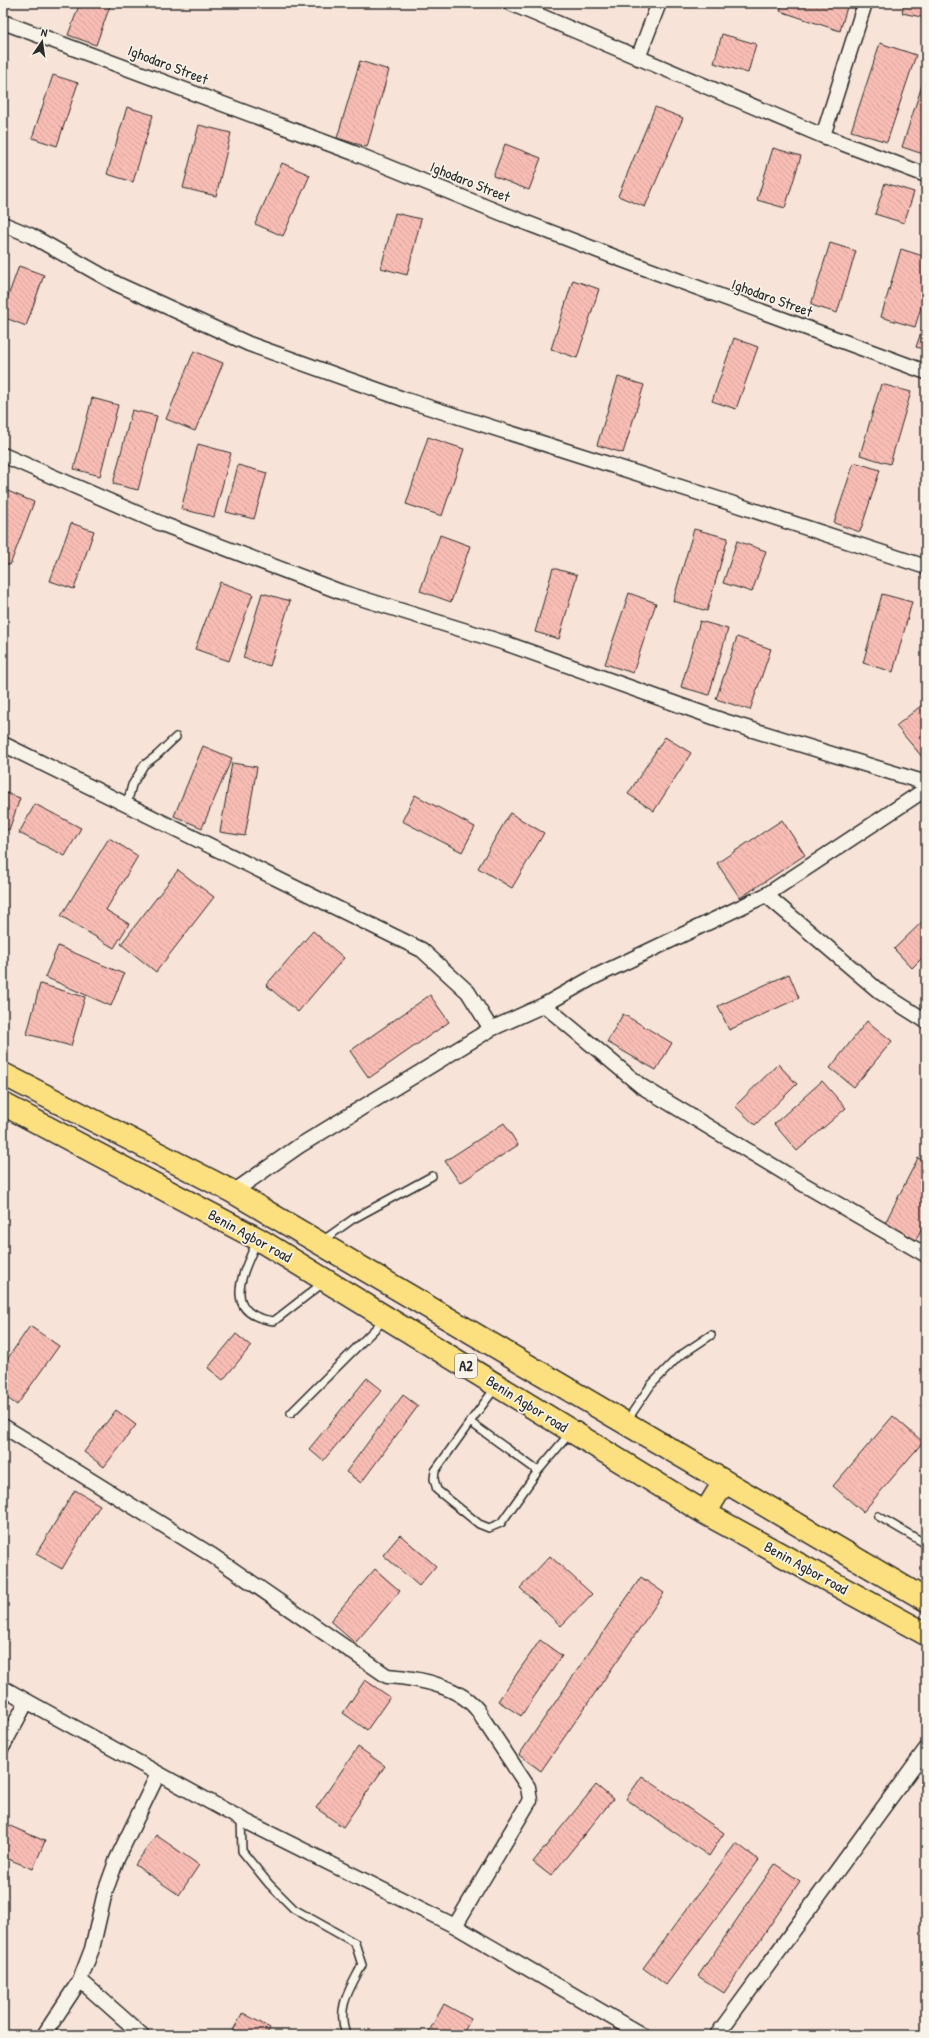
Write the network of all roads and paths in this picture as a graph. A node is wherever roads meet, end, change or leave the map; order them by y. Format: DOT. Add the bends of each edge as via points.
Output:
graph roads {
  1 [pos="510,3"];
  2 [pos="658,3"];
  3 [pos="865,3"];
  4 [pos="3,22"];
  5 [pos="638,58"];
  6 [pos="823,136"];
  7 [pos="926,175"];
  8 [pos="3,224"];
  9 [pos="926,372"];
  10 [pos="3,455"];
  11 [pos="926,567"];
  12 [pos="176,737"];
  13 [pos="3,744"];
  14 [pos="926,783"];
  15 [pos="926,789"];
  16 [pos="127,804"];
  17 [pos="766,895"];
  18 [pos="544,1005"];
  19 [pos="926,1021"];
  20 [pos="491,1029"];
  21 [pos="3,1074"];
  22 [pos="3,1104"];
  23 [pos="432,1176"];
  24 [pos="233,1192"];
  25 [pos="258,1239"];
  26 [pos="320,1242"];
  27 [pos="926,1255"];
  28 [pos="326,1280"];
  29 [pos="387,1318"];
  30 [pos="711,1335"];
  31 [pos="497,1385"];
  32 [pos="291,1413"];
  33 [pos="470,1422"];
  34 [pos="625,1423"];
  35 [pos="3,1426"];
  36 [pos="572,1431"];
  37 [pos="538,1472"];
  38 [pos="724,1482"];
  39 [pos="705,1513"];
  40 [pos="878,1516"];
  41 [pos="926,1544"];
  42 [pos="925,1596"];
  43 [pos="926,1634"];
  44 [pos="3,1688"];
  45 [pos="27,1701"];
  46 [pos="3,1746"];
  47 [pos="926,1749"];
  48 [pos="158,1774"];
  49 [pos="242,1819"];
  50 [pos="454,1926"];
  51 [pos="80,1980"];
  52 [pos="44,2035"];
  53 [pos="142,2035"];
  54 [pos="346,2035"];
  55 [pos="642,2035"];
  56 [pos="717,2035"];
  1 -- 5 [label="street"];
  2 -- 5 [label="street"];
  3 -- 6 [label="street"];
  4 -- 9 [label="street, Ighodaro Street" via="354,153 642,267"];
  5 -- 6 [label="street"];
  6 -- 7 [label="street"];
  8 -- 11 [label="street" via="30,235 117,284 249,344 406,400"];
  10 -- 14 [label="street" via="162,524 341,592 504,643 727,722"];
  12 -- 16 [label="lane" via="144,765 134,780"];
  13 -- 16 [label="street"];
  15 -- 17 [label="street"];
  16 -- 20 [label="street" via="422,950 468,992"];
  17 -- 18 [label="street" via="592,978"];
  17 -- 19 [label="street" via="880,992"];
  18 -- 20 [label="street"];
  18 -- 27 [label="street" via="641,1086"];
  20 -- 24 [label="street" via="299,1146"];
  21 -- 24 [label="highway, Benin Agbor road / A2"];
  22 -- 25 [label="highway, Benin Agbor road / A2"];
  23 -- 26 [label="lane" via="353,1219"];
  24 -- 26 [label="highway, Benin Agbor road / A2"];
  25 -- 28 [label="highway, Benin Agbor road / A2"];
  25 -- 28 [label="lane" via="243,1272 239,1291 245,1310 260,1319 274,1321"];
  26 -- 34 [label="highway, Benin Agbor road / A2"];
  28 -- 29 [label="highway, Benin Agbor road / A2"];
  29 -- 31 [label="highway, Benin Agbor road / A2"];
  29 -- 32 [label="lane"];
  30 -- 34 [label="lane" via="678,1357 651,1385"];
  31 -- 33 [label="lane"];
  31 -- 36 [label="highway, Benin Agbor road / A2"];
  33 -- 37 [label="lane"];
  33 -- 37 [label="lane" via="435,1471 434,1479 436,1490 479,1524 489,1528 500,1523"];
  34 -- 38 [label="highway, Benin Agbor road / A2"];
  35 -- 50 [label="street" via="213,1556 387,1676 404,1677 455,1692 478,1708 528,1786 530,1800"];
  36 -- 37 [label="lane"];
  36 -- 39 [label="highway, Benin Agbor road / A2"];
  38 -- 39 [label="highway"];
  38 -- 42 [label="highway, Benin Agbor road / A2"];
  39 -- 43 [label="highway, Benin Agbor road / A2"];
  40 -- 41 [label="lane"];
  44 -- 45 [label="street"];
  45 -- 46 [label="street"];
  45 -- 48 [label="street"];
  47 -- 56 [label="street"];
  48 -- 49 [label="street"];
  48 -- 51 [label="street" via="117,1859 105,1892 92,1949"];
  49 -- 50 [label="street"];
  49 -- 54 [label="lane" via="242,1851 269,1884 294,1909 354,1943 362,1965 343,2002 341,2022"];
  50 -- 55 [label="street"];
  51 -- 52 [label="street"];
  51 -- 53 [label="street"];
}
